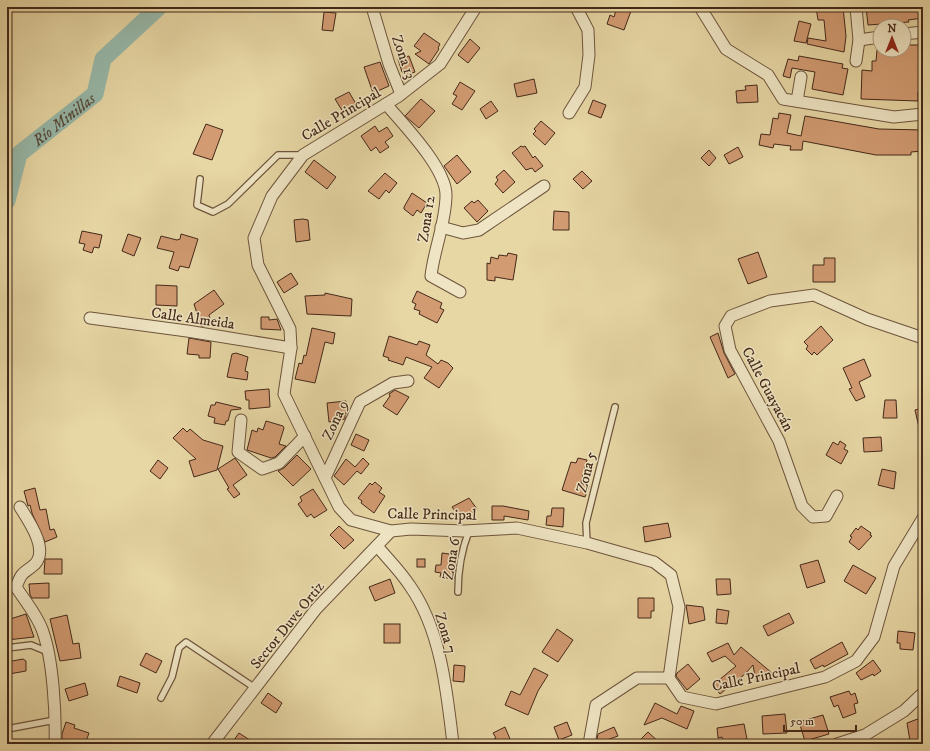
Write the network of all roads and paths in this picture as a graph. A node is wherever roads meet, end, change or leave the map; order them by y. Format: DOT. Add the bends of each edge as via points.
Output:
graph roads {
  1 [pos="372,7"];
  2 [pos="476,7"];
  3 [pos="576,7"];
  4 [pos="700,7"];
  5 [pos="856,7"];
  6 [pos="923,32"];
  7 [pos="912,33"];
  8 [pos="872,38"];
  9 [pos="860,40"];
  10 [pos="856,61"];
  11 [pos="801,77"];
  12 [pos="401,94"];
  13 [pos="796,102"];
  14 [pos="386,104"];
  15 [pos="570,113"];
  16 [pos="923,114"];
  17 [pos="303,155"];
  18 [pos="200,179"];
  19 [pos="544,186"];
  20 [pos="441,227"];
  21 [pos="460,292"];
  22 [pos="90,318"];
  23 [pos="923,338"];
  24 [pos="291,348"];
  25 [pos="408,381"];
  26 [pos="615,407"];
  27 [pos="240,420"];
  28 [pos="305,436"];
  29 [pos="325,478"];
  30 [pos="837,496"];
  31 [pos="20,507"];
  32 [pos="923,518"];
  33 [pos="391,531"];
  34 [pos="469,531"];
  35 [pos="587,543"];
  36 [pos="377,546"];
  37 [pos="458,592"];
  38 [pos="7,648"];
  39 [pos="48,652"];
  40 [pos="669,678"];
  41 [pos="255,688"];
  42 [pos="923,693"];
  43 [pos="161,698"];
  44 [pos="55,720"];
  45 [pos="7,729"];
  46 [pos="55,744"];
  47 [pos="212,744"];
  48 [pos="453,744"];
  49 [pos="589,744"];
  50 [pos="837,744"];
  1 -- 12 [label="street, Zona 13"];
  2 -- 12 [label="street, Calle Principal" via="440,64"];
  3 -- 15 [label="street" via="588,30 589,55 585,87"];
  4 -- 13 [label="street" via="726,50 768,76 783,99"];
  5 -- 9 [label="street"];
  6 -- 7 [label="street"];
  8 -- 9 [label="street"];
  9 -- 10 [label="street"];
  11 -- 13 [label="street"];
  12 -- 14 [label="street, Calle Principal"];
  13 -- 16 [label="street" via="894,117"];
  14 -- 17 [label="street, Calle Principal"];
  14 -- 20 [label="street, Zona 12" via="417,140 440,174 446,194"];
  17 -- 18 [label="lane" via="278,155 228,204 213,212 197,204"];
  17 -- 24 [label="street, Calle Principal" via="272,196 254,238 258,265 290,329"];
  19 -- 20 [label="street" via="479,230 464,233"];
  20 -- 21 [label="street, Zona 12" via="431,276"];
  22 -- 24 [label="street, Calle Almeida"];
  23 -- 30 [label="street, Calle Guayacán" via="867,319 814,295 770,301 731,316 725,326 730,350 779,441 802,506 813,517 826,516"];
  24 -- 28 [label="street, Calle Principal" via="284,394"];
  25 -- 29 [label="street, Zona 9" via="393,383 360,402"];
  26 -- 35 [label="lane, Zona 5" via="586,523"];
  27 -- 28 [label="street" via="238,452 262,469 279,463"];
  28 -- 29 [label="street, Calle Principal"];
  29 -- 33 [label="street, Calle Principal" via="339,507 351,520"];
  31 -- 39 [label="street" via="40,550 36,563 21,573 16,587 43,630"];
  32 -- 40 [label="street, Calle Principal" via="894,566 874,637 856,661 825,677 716,704 682,697"];
  33 -- 34 [label="street, Calle Principal"];
  33 -- 36 [label="street, Sector Duve Ortiz"];
  34 -- 35 [label="street, Calle Principal" via="517,528"];
  34 -- 37 [label="lane, Zona 6" via="460,558"];
  35 -- 40 [label="street, Calle Principal" via="654,562 671,575 679,607"];
  36 -- 41 [label="street, Sector Duve Ortiz" via="316,609"];
  36 -- 48 [label="street, Zona 7" via="411,586 428,619 444,679"];
  38 -- 39 [label="lane" via="30,645"];
  39 -- 44 [label="street"];
  40 -- 49 [label="street" via="637,678 596,705"];
  41 -- 43 [label="lane" via="186,642 179,648 172,677"];
  41 -- 47 [label="street, Sector Duve Ortiz"];
  42 -- 50 [label="street" via="904,711 865,735"];
  44 -- 45 [label="lane"];
  44 -- 46 [label="street"];
}
